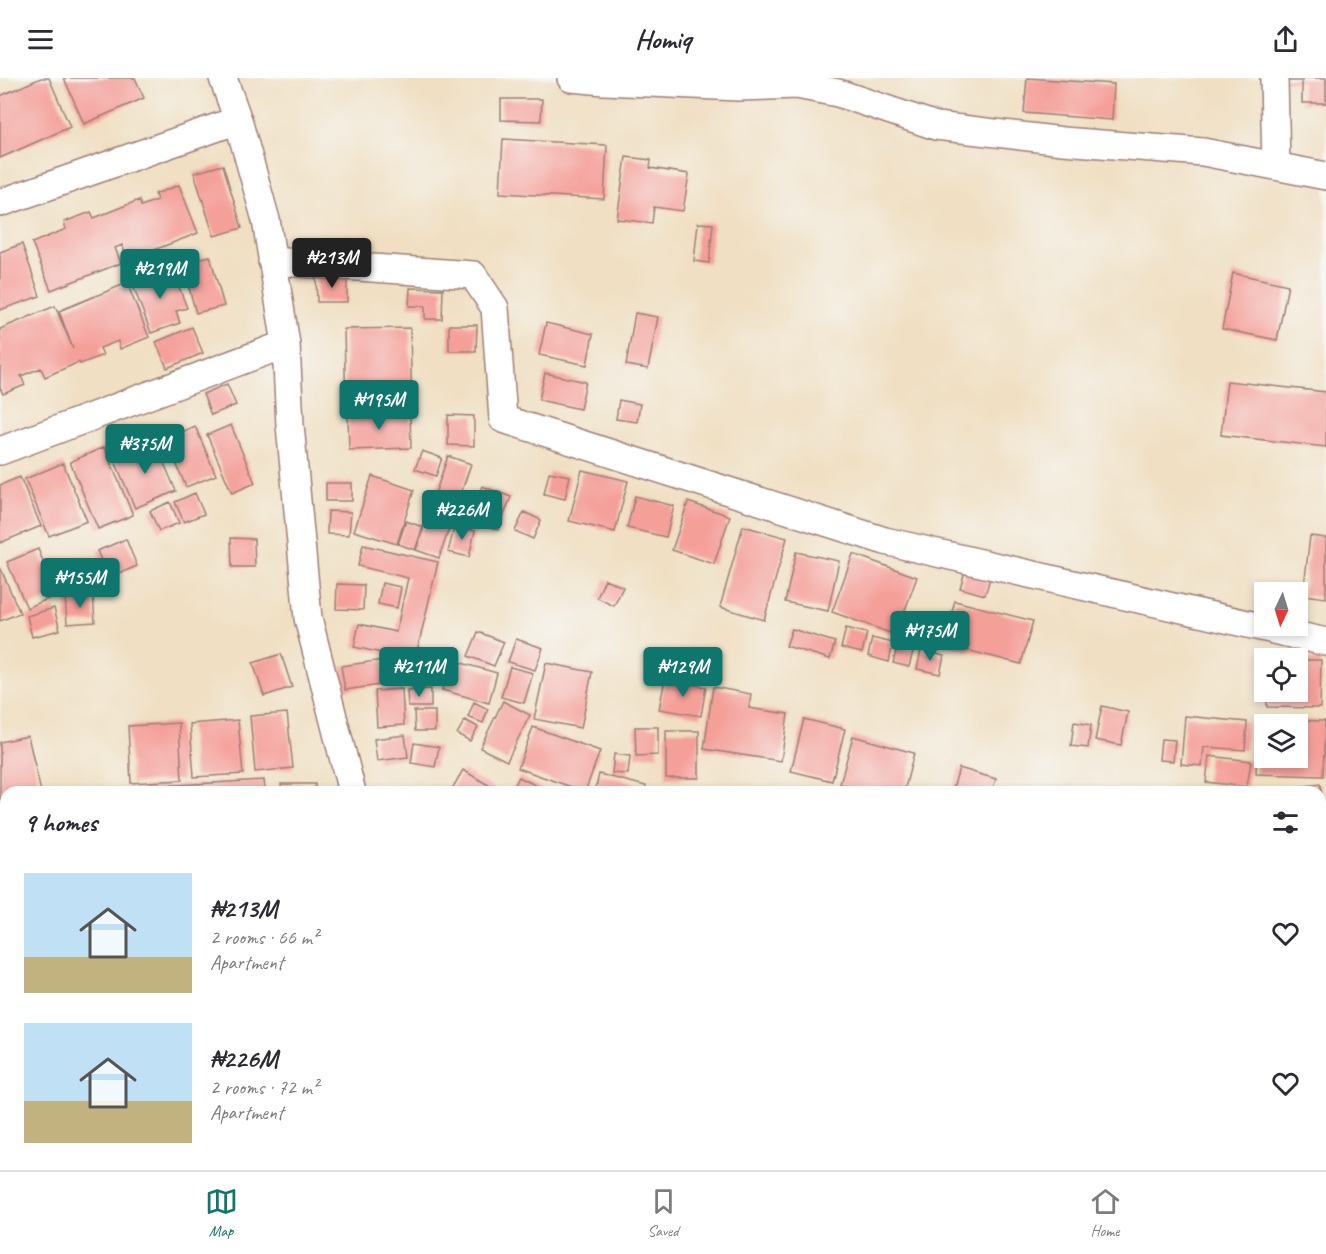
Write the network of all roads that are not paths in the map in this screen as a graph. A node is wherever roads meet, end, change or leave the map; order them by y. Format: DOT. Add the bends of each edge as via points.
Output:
graph roads {
  1 [pos="223,78"];
  2 [pos="571,78"];
  3 [pos="1274,78"];
  4 [pos="238,120"];
  5 [pos="1276,166"];
  6 [pos="1326,176"];
  7 [pos="0,203"];
  8 [pos="272,261"];
  9 [pos="286,344"];
  10 [pos="0,451"];
  11 [pos="1326,642"];
  12 [pos="350,786"];
  1 -- 4 [label="street"];
  2 -- 5 [label="street" via="739,87 797,85 838,93 936,126 1203,152"];
  3 -- 5 [label="street"];
  4 -- 7 [label="street"];
  4 -- 8 [label="street" via="266,220"];
  5 -- 6 [label="street"];
  8 -- 9 [label="street"];
  8 -- 11 [label="street" via="473,275 495,308 503,419 885,541"];
  9 -- 10 [label="street"];
  9 -- 12 [label="street" via="308,618"];
}
